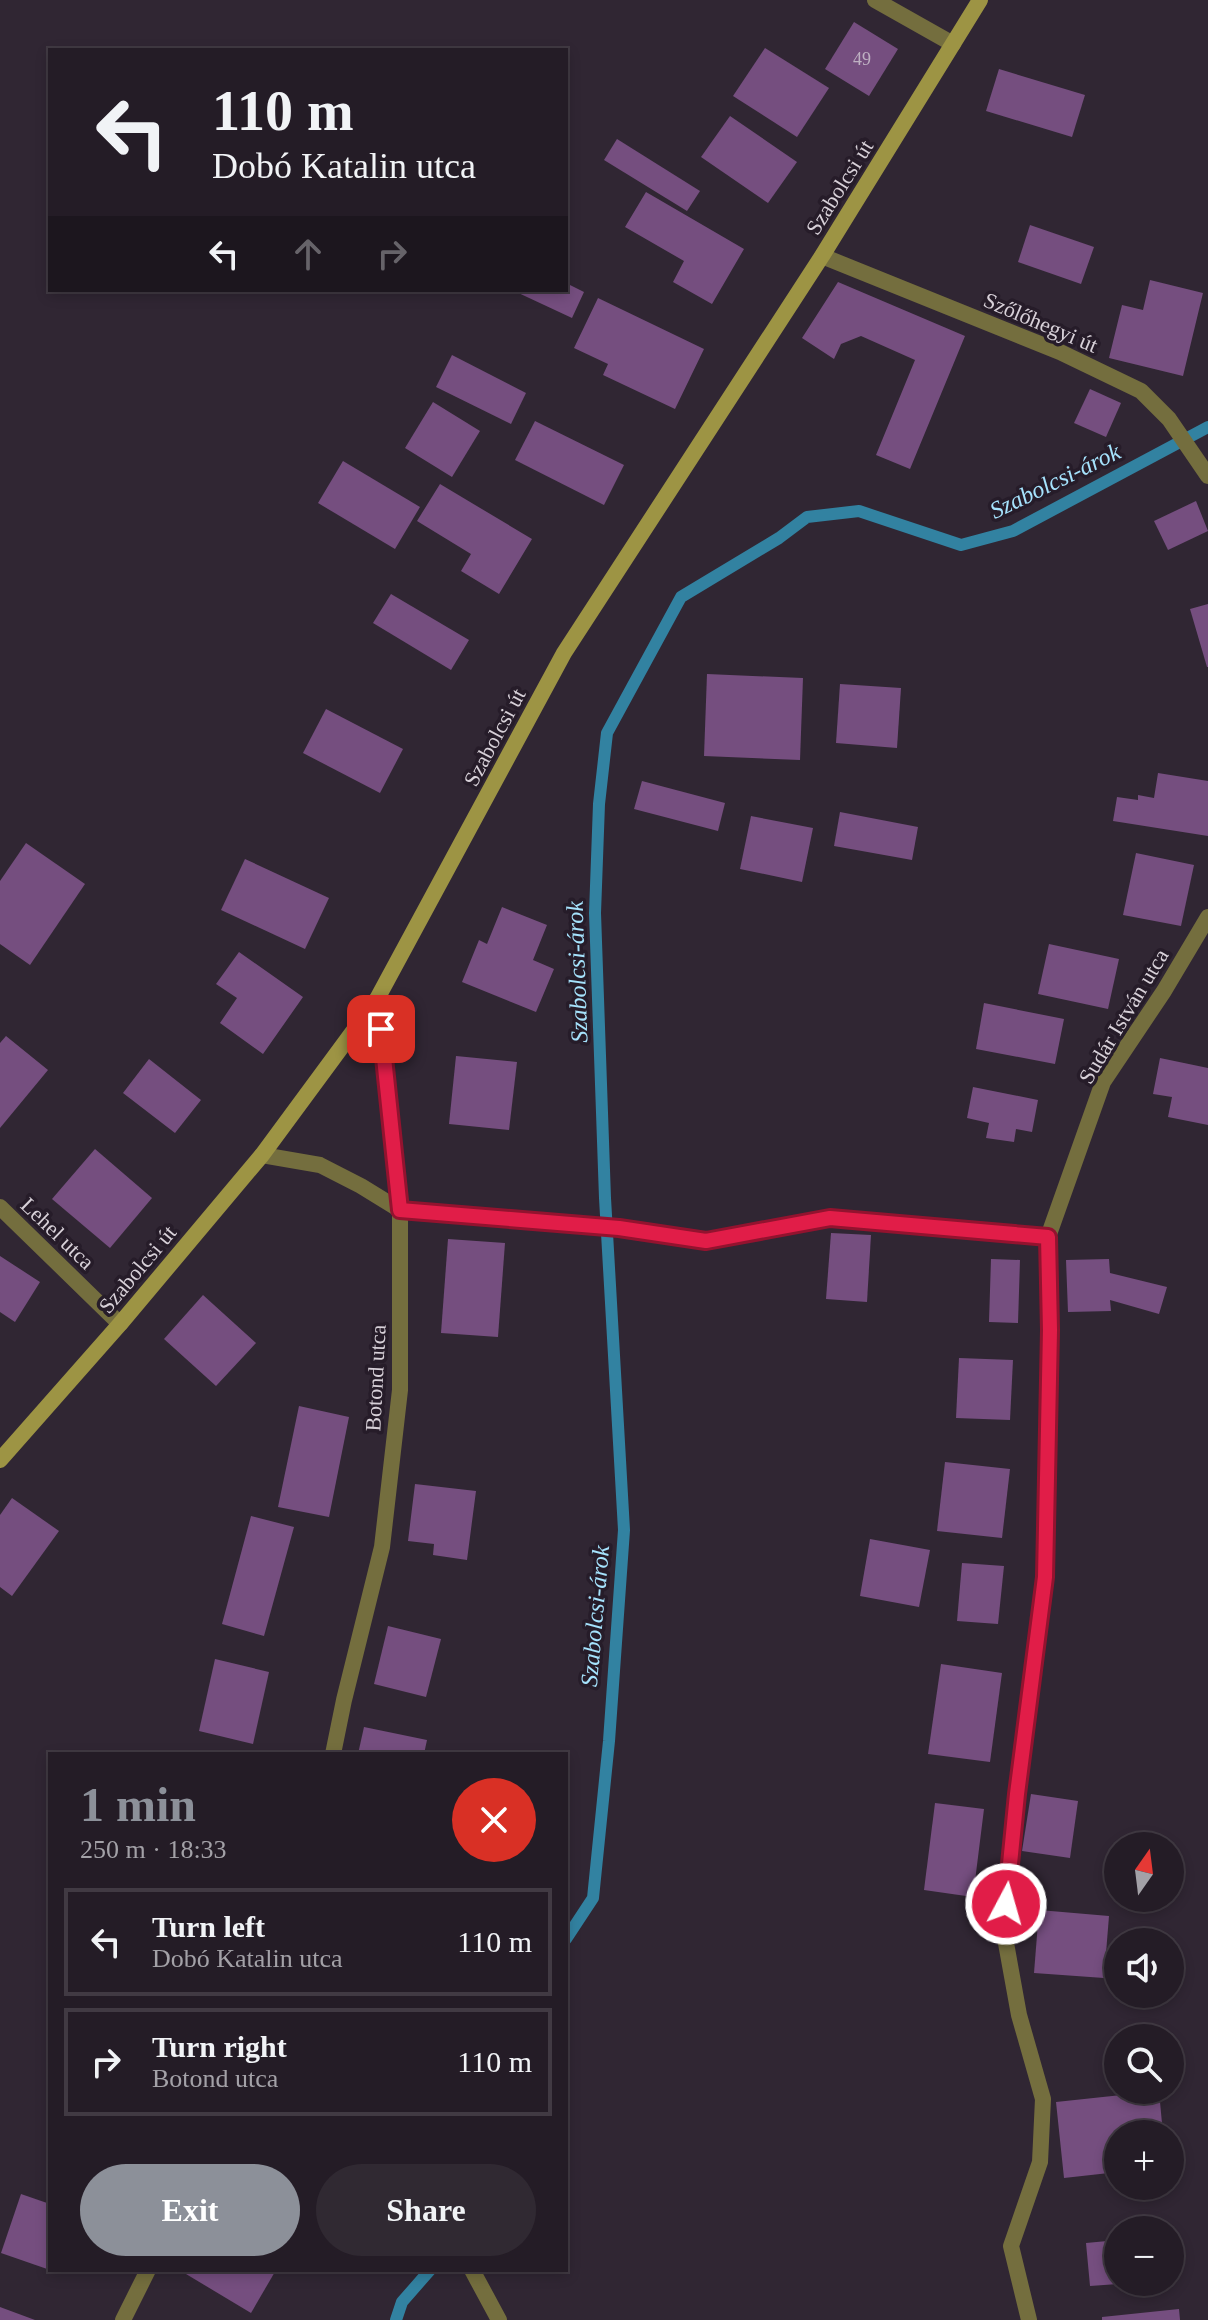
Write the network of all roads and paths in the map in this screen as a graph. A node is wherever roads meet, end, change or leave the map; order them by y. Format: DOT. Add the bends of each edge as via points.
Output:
graph roads {
  1 [pos="875,0"];
  2 [pos="980,0"];
  3 [pos="953,44"];
  4 [pos="822,256"];
  5 [pos="1208,476"];
  6 [pos="1208,917"];
  7 [pos="377,999"];
  8 [pos="262,1155"];
  9 [pos="0,1207"];
  10 [pos="400,1210"];
  11 [pos="1048,1237"];
  12 [pos="120,1324"];
  13 [pos="0,1460"];
  14 [pos="333,1752"];
  15 [pos="147,2272"];
  16 [pos="473,2272"];
  17 [pos="123,2320"];
  18 [pos="499,2320"];
  19 [pos="1029,2320"];
  1 -- 3 [label="street"];
  2 -- 3 [label="street, Szabolcsi út"];
  3 -- 4 [label="street, Szabolcsi út"];
  4 -- 5 [label="street, Szőlőhegyi út" via="1060,352 1141,391 1169,419"];
  4 -- 7 [label="street, Szabolcsi út" via="564,653"];
  6 -- 11 [label="street, Sudár István utca" via="1103,1082"];
  7 -- 8 [label="street, Szabolcsi út"];
  7 -- 10 [label="street, Botond utca"];
  8 -- 10 [label="street" via="320,1165"];
  8 -- 12 [label="street, Szabolcsi út"];
  9 -- 12 [label="street, Lehel utca"];
  10 -- 11 [label="street" via="619,1228 706,1241 830,1218"];
  10 -- 14 [label="street, Botond utca" via="400,1390 382,1547"];
  11 -- 19 [label="street, Sudár István utca" via="1045,1577 1004,1932 1019,2015 1043,2099 1040,2162 1011,2246"];
  12 -- 13 [label="street, Szabolcsi út"];
  15 -- 17 [label="street"];
  16 -- 18 [label="street"];
}
